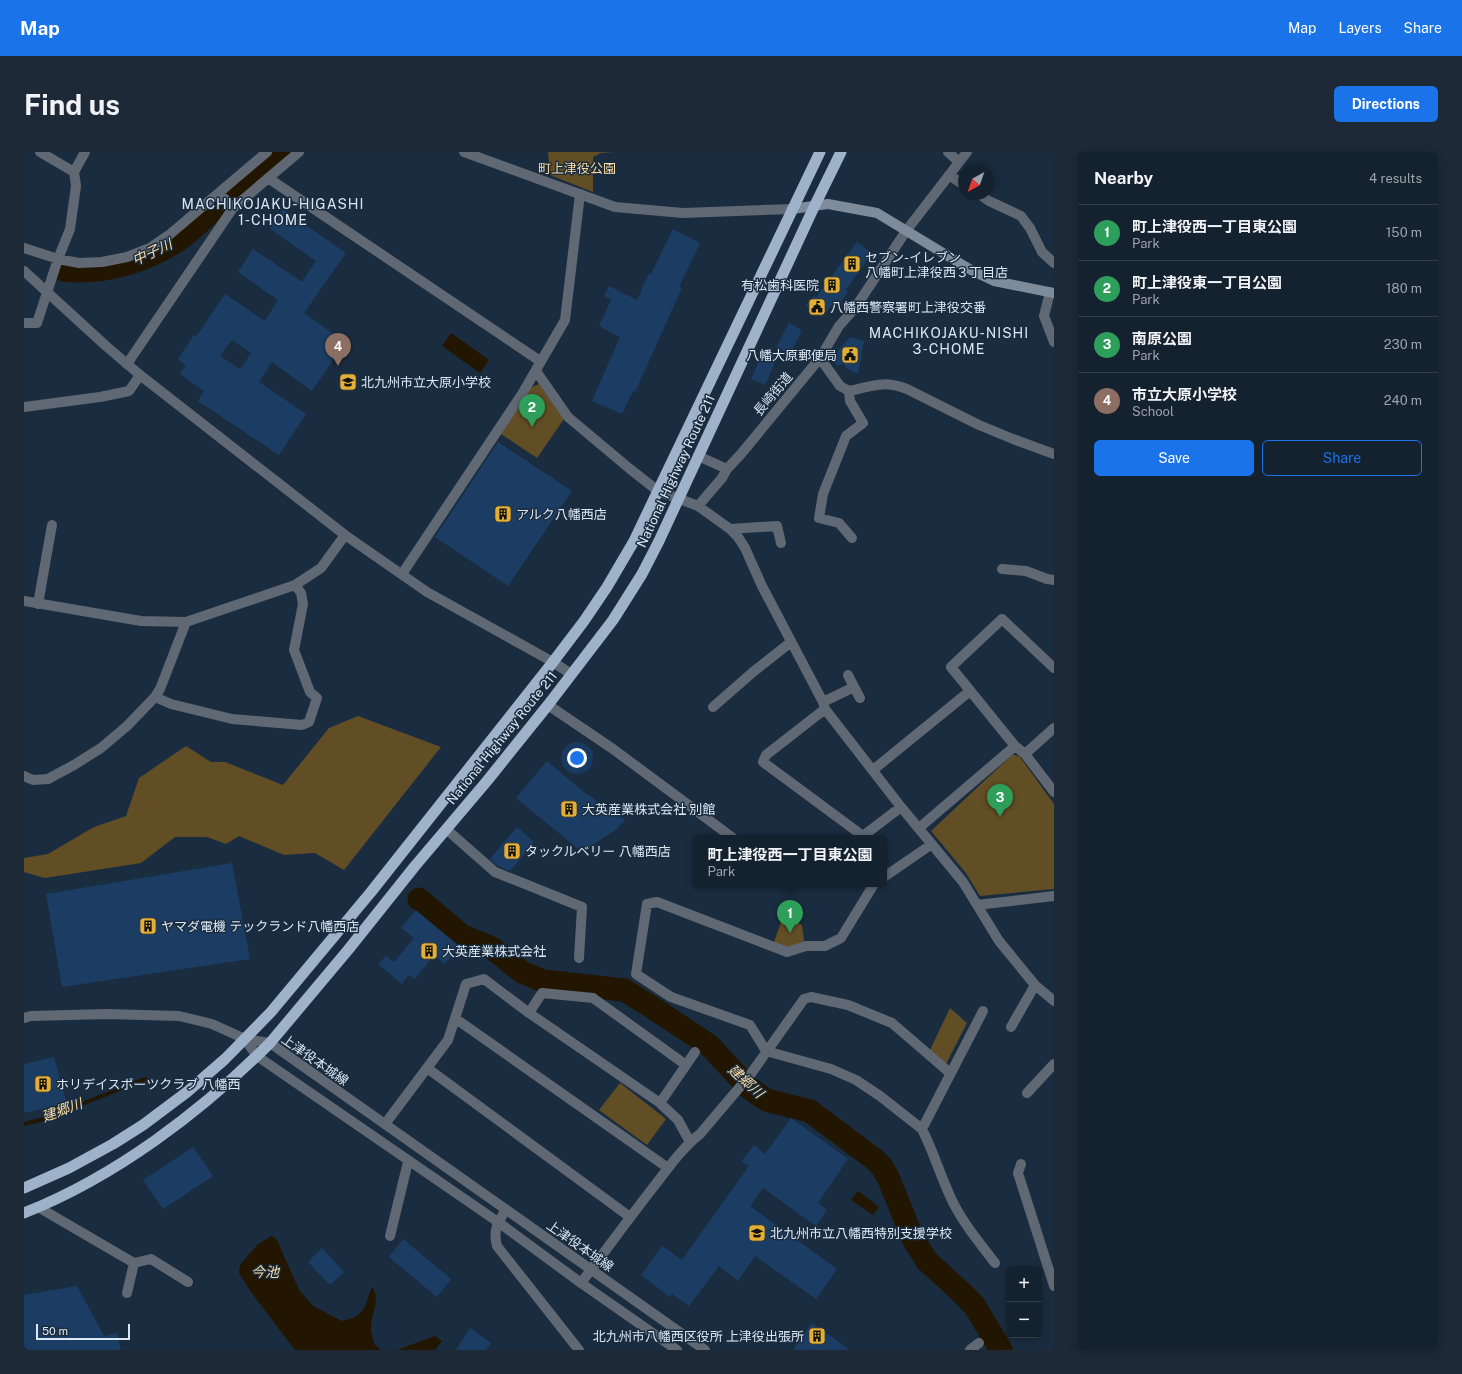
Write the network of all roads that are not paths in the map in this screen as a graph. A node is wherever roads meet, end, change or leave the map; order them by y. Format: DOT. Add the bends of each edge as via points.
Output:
graph roads {
  1 [pos="40,152"];
  2 [pos="85,152"];
  3 [pos="267,152"];
  4 [pos="299,152"];
  5 [pos="464,152"];
  6 [pos="820,152"];
  7 [pos="841,152"];
  8 [pos="948,152"];
  9 [pos="967,152"];
  10 [pos="960,162"];
  11 [pos="74,172"];
  12 [pos="949,175"];
  13 [pos="268,178"];
  14 [pos="958,180"];
  15 [pos="219,193"];
  16 [pos="580,194"];
  17 [pos="988,200"];
  18 [pos="232,207"];
  19 [pos="814,207"];
  20 [pos="792,209"];
  21 [pos="906,231"];
  22 [pos="24,248"];
  23 [pos="58,259"];
  24 [pos="1054,263"];
  25 [pos="24,271"];
  26 [pos="47,293"];
  27 [pos="1052,293"];
  28 [pos="24,323"];
  29 [pos="1054,342"];
  30 [pos="820,358"];
  31 [pos="127,364"];
  32 [pos="538,366"];
  33 [pos="140,375"];
  34 [pos="849,391"];
  35 [pos="24,407"];
  36 [pos="1054,454"];
  37 [pos="698,456"];
  38 [pos="727,469"];
  39 [pos="658,491"];
  40 [pos="680,500"];
  41 [pos="698,506"];
  42 [pos="52,525"];
  43 [pos="730,529"];
  44 [pos="345,535"];
  45 [pos="852,538"];
  46 [pos="781,543"];
  47 [pos="1002,569"];
  48 [pos="402,574"];
  49 [pos="1054,580"];
  50 [pos="295,586"];
  51 [pos="24,601"];
  52 [pos="38,604"];
  53 [pos="186,622"];
  54 [pos="791,642"];
  55 [pos="553,662"];
  56 [pos="1054,668"];
  57 [pos="571,674"];
  58 [pos="848,675"];
  59 [pos="854,687"];
  60 [pos="970,691"];
  61 [pos="155,697"];
  62 [pos="860,698"];
  63 [pos="548,705"];
  64 [pos="824,705"];
  65 [pos="713,707"];
  66 [pos="1054,728"];
  67 [pos="1015,746"];
  68 [pos="1025,754"];
  69 [pos="873,770"];
  70 [pos="24,776"];
  71 [pos="1054,792"];
  72 [pos="901,807"];
  73 [pos="919,828"];
  74 [pos="446,829"];
  75 [pos="729,835"];
  76 [pos="862,835"];
  77 [pos="864,835"];
  78 [pos="932,844"];
  79 [pos="887,875"];
  80 [pos="872,887"];
  81 [pos="1054,896"];
  82 [pos="977,905"];
  83 [pos="579,958"];
  84 [pos="1035,985"];
  85 [pos="1054,1001"];
  86 [pos="983,1011"];
  87 [pos="529,1014"];
  88 [pos="24,1018"];
  89 [pos="456,1019"];
  90 [pos="1011,1027"];
  91 [pos="245,1039"];
  92 [pos="270,1043"];
  93 [pos="766,1051"];
  94 [pos="695,1052"];
  95 [pos="257,1056"];
  96 [pos="1054,1064"];
  97 [pos="686,1065"];
  98 [pos="427,1068"];
  99 [pos="950,1073"];
  100 [pos="1027,1092"];
  101 [pos="660,1103"];
  102 [pos="385,1124"];
  103 [pos="922,1129"];
  104 [pos="690,1142"];
  105 [pos="408,1162"];
  106 [pos="1021,1164"];
  107 [pos="668,1168"];
  108 [pos="24,1188"];
  109 [pos="38,1207"];
  110 [pos="506,1210"];
  111 [pos="24,1212"];
  112 [pos="630,1217"];
  113 [pos="498,1222"];
  114 [pos="390,1236"];
  115 [pos="134,1263"];
  116 [pos="994,1263"];
  117 [pos="591,1270"];
  118 [pos="188,1282"];
  119 [pos="581,1283"];
  120 [pos="1054,1286"];
  121 [pos="127,1293"];
  122 [pos="979,1343"];
  123 [pos="579,1350"];
  124 [pos="677,1350"];
  125 [pos="705,1350"];
  126 [pos="970,1350"];
  1 -- 11 [label="street"];
  2 -- 11 [label="street"];
  3 -- 15 [label="street"];
  4 -- 13 [label="street"];
  5 -- 16 [label="street"];
  6 -- 20 [label="highway, National Highway Route 211"];
  7 -- 19 [label="highway, National Highway Route 211"];
  8 -- 10 [label="street"];
  9 -- 10 [label="street, 長崎街道"];
  10 -- 12 [label="street, 長崎街道"];
  11 -- 23 [label="street" via="76,186 70,229"];
  12 -- 14 [label="street"];
  12 -- 21 [label="street, 長崎街道"];
  13 -- 18 [label="street"];
  13 -- 32 [label="street"];
  15 -- 18 [label="street"];
  15 -- 23 [label="street" via="150,248 127,257 102,262 79,263"];
  16 -- 20 [label="street" via="615,206 683,213"];
  16 -- 32 [label="street" via="565,320"];
  17 -- 24 [label="street" via="1021,216 1042,252"];
  18 -- 31 [label="street"];
  19 -- 20 [label="main road"];
  19 -- 21 [label="main road" via="828,204 877,213"];
  19 -- 37 [label="highway, National Highway Route 211"];
  20 -- 39 [label="highway, National Highway Route 211"];
  21 -- 27 [label="main road" via="994,281"];
  21 -- 30 [label="street, 長崎街道" via="854,308 838,326"];
  22 -- 23 [label="street"];
  23 -- 26 [label="street"];
  25 -- 26 [label="street"];
  26 -- 28 [label="street" via="37,323"];
  26 -- 31 [label="street"];
  27 -- 29 [label="street" via="1044,316"];
  30 -- 34 [label="street" via="840,386"];
  30 -- 38 [label="street, 長崎街道"];
  31 -- 33 [label="street"];
  32 -- 39 [label="street" via="568,417"];
  32 -- 48 [label="street"];
  33 -- 35 [label="street" via="129,391 100,398"];
  33 -- 44 [label="street"];
  34 -- 36 [label="street" via="881,384 896,385 979,425"];
  34 -- 45 [label="street" via="850,401 863,423 846,436 823,494 819,518 839,523"];
  37 -- 38 [label="street"];
  37 -- 40 [label="highway, National Highway Route 211"];
  38 -- 41 [label="street, 長崎街道"];
  39 -- 40 [label="street"];
  39 -- 55 [label="highway, National Highway Route 211" via="634,542 607,587"];
  40 -- 41 [label="street"];
  40 -- 57 [label="highway, National Highway Route 211" via="642,574 613,620"];
  41 -- 43 [label="street"];
  42 -- 52 [label="street"];
  43 -- 46 [label="street" via="777,526"];
  43 -- 54 [label="street" via="745,548"];
  44 -- 48 [label="street"];
  44 -- 50 [label="street" via="321,568"];
  47 -- 49 [label="street" via="1026,571"];
  48 -- 55 [label="street" via="427,592"];
  50 -- 53 [label="street"];
  50 -- 61 [label="street" via="301,593 303,604 294,650 310,692 317,698 309,722 302,725 232,719 171,704"];
  51 -- 52 [label="street"];
  52 -- 53 [label="street" via="140,621"];
  53 -- 61 [label="street"];
  54 -- 64 [label="street"];
  54 -- 65 [label="street"];
  55 -- 57 [label="street"];
  55 -- 91 [label="highway, National Highway Route 211" via="371,892 271,1012"];
  56 -- 60 [label="street" via="1002,618 951,667"];
  57 -- 63 [label="highway, National Highway Route 211"];
  58 -- 59 [label="street"];
  59 -- 62 [label="street"];
  59 -- 64 [label="street"];
  60 -- 67 [label="street"];
  60 -- 69 [label="street"];
  61 -- 70 [label="street" via="101,748 74,765 48,779 33,780"];
  63 -- 74 [label="highway, National Highway Route 211"];
  63 -- 75 [label="street" via="613,749"];
  64 -- 69 [label="street"];
  64 -- 76 [label="street" via="766,755 764,762"];
  66 -- 68 [label="street"];
  67 -- 68 [label="street"];
  67 -- 73 [label="street"];
  68 -- 71 [label="street"];
  69 -- 72 [label="street"];
  72 -- 73 [label="street"];
  72 -- 77 [label="street"];
  73 -- 78 [label="street"];
  74 -- 83 [label="street" via="495,872 582,907"];
  74 -- 92 [label="highway, National Highway Route 211"];
  78 -- 79 [label="street"];
  78 -- 82 [label="street"];
  80 -- 93 [label="street" via="841,938 825,946 806,946 787,952 657,902 647,904 636,974 671,997 750,1025"];
  81 -- 82 [label="street"];
  82 -- 84 [label="street" via="999,942"];
  84 -- 85 [label="street"];
  84 -- 90 [label="street"];
  86 -- 99 [label="street"];
  87 -- 89 [label="street" via="484,979 466,984"];
  87 -- 97 [label="street" via="542,993 593,998"];
  87 -- 101 [label="street"];
  88 -- 91 [label="street" via="107,1014 179,1016 212,1024"];
  89 -- 98 [label="street" via="448,1040"];
  89 -- 107 [label="street"];
  91 -- 92 [label="street, 上津役本城線"];
  91 -- 95 [label="street"];
  91 -- 108 [label="highway, National Highway Route 211" via="187,1092 143,1125 69,1168"];
  92 -- 95 [label="highway, National Highway Route 211"];
  92 -- 102 [label="street, 上津役本城線"];
  93 -- 99 [label="street" via="804,999 811,997 848,1005 892,1023"];
  93 -- 103 [label="street" via="856,1080"];
  93 -- 104 [label="street" via="748,1078 700,1134"];
  94 -- 97 [label="street"];
  95 -- 105 [label="street"];
  95 -- 109 [label="highway, National Highway Route 211" via="205,1103 162,1135 110,1170"];
  96 -- 100 [label="street"];
  97 -- 101 [label="street"];
  98 -- 102 [label="street"];
  98 -- 112 [label="street"];
  99 -- 103 [label="street"];
  101 -- 104 [label="street" via="678,1120"];
  102 -- 110 [label="street, 上津役本城線"];
  103 -- 116 [label="street" via="951,1198"];
  104 -- 107 [label="street"];
  105 -- 113 [label="street"];
  105 -- 114 [label="street"];
  106 -- 120 [label="street" via="1018,1173"];
  107 -- 112 [label="street"];
  109 -- 111 [label="highway, National Highway Route 211"];
  109 -- 115 [label="street"];
  110 -- 113 [label="street"];
  110 -- 117 [label="street, 上津役本城線"];
  112 -- 117 [label="street"];
  113 -- 119 [label="street"];
  113 -- 123 [label="street" via="495,1236 497,1246"];
  115 -- 118 [label="street" via="150,1259"];
  115 -- 121 [label="street"];
  117 -- 119 [label="street"];
  117 -- 125 [label="street, 上津役本城線"];
  119 -- 124 [label="street"];
  122 -- 126 [label="street"];
}
